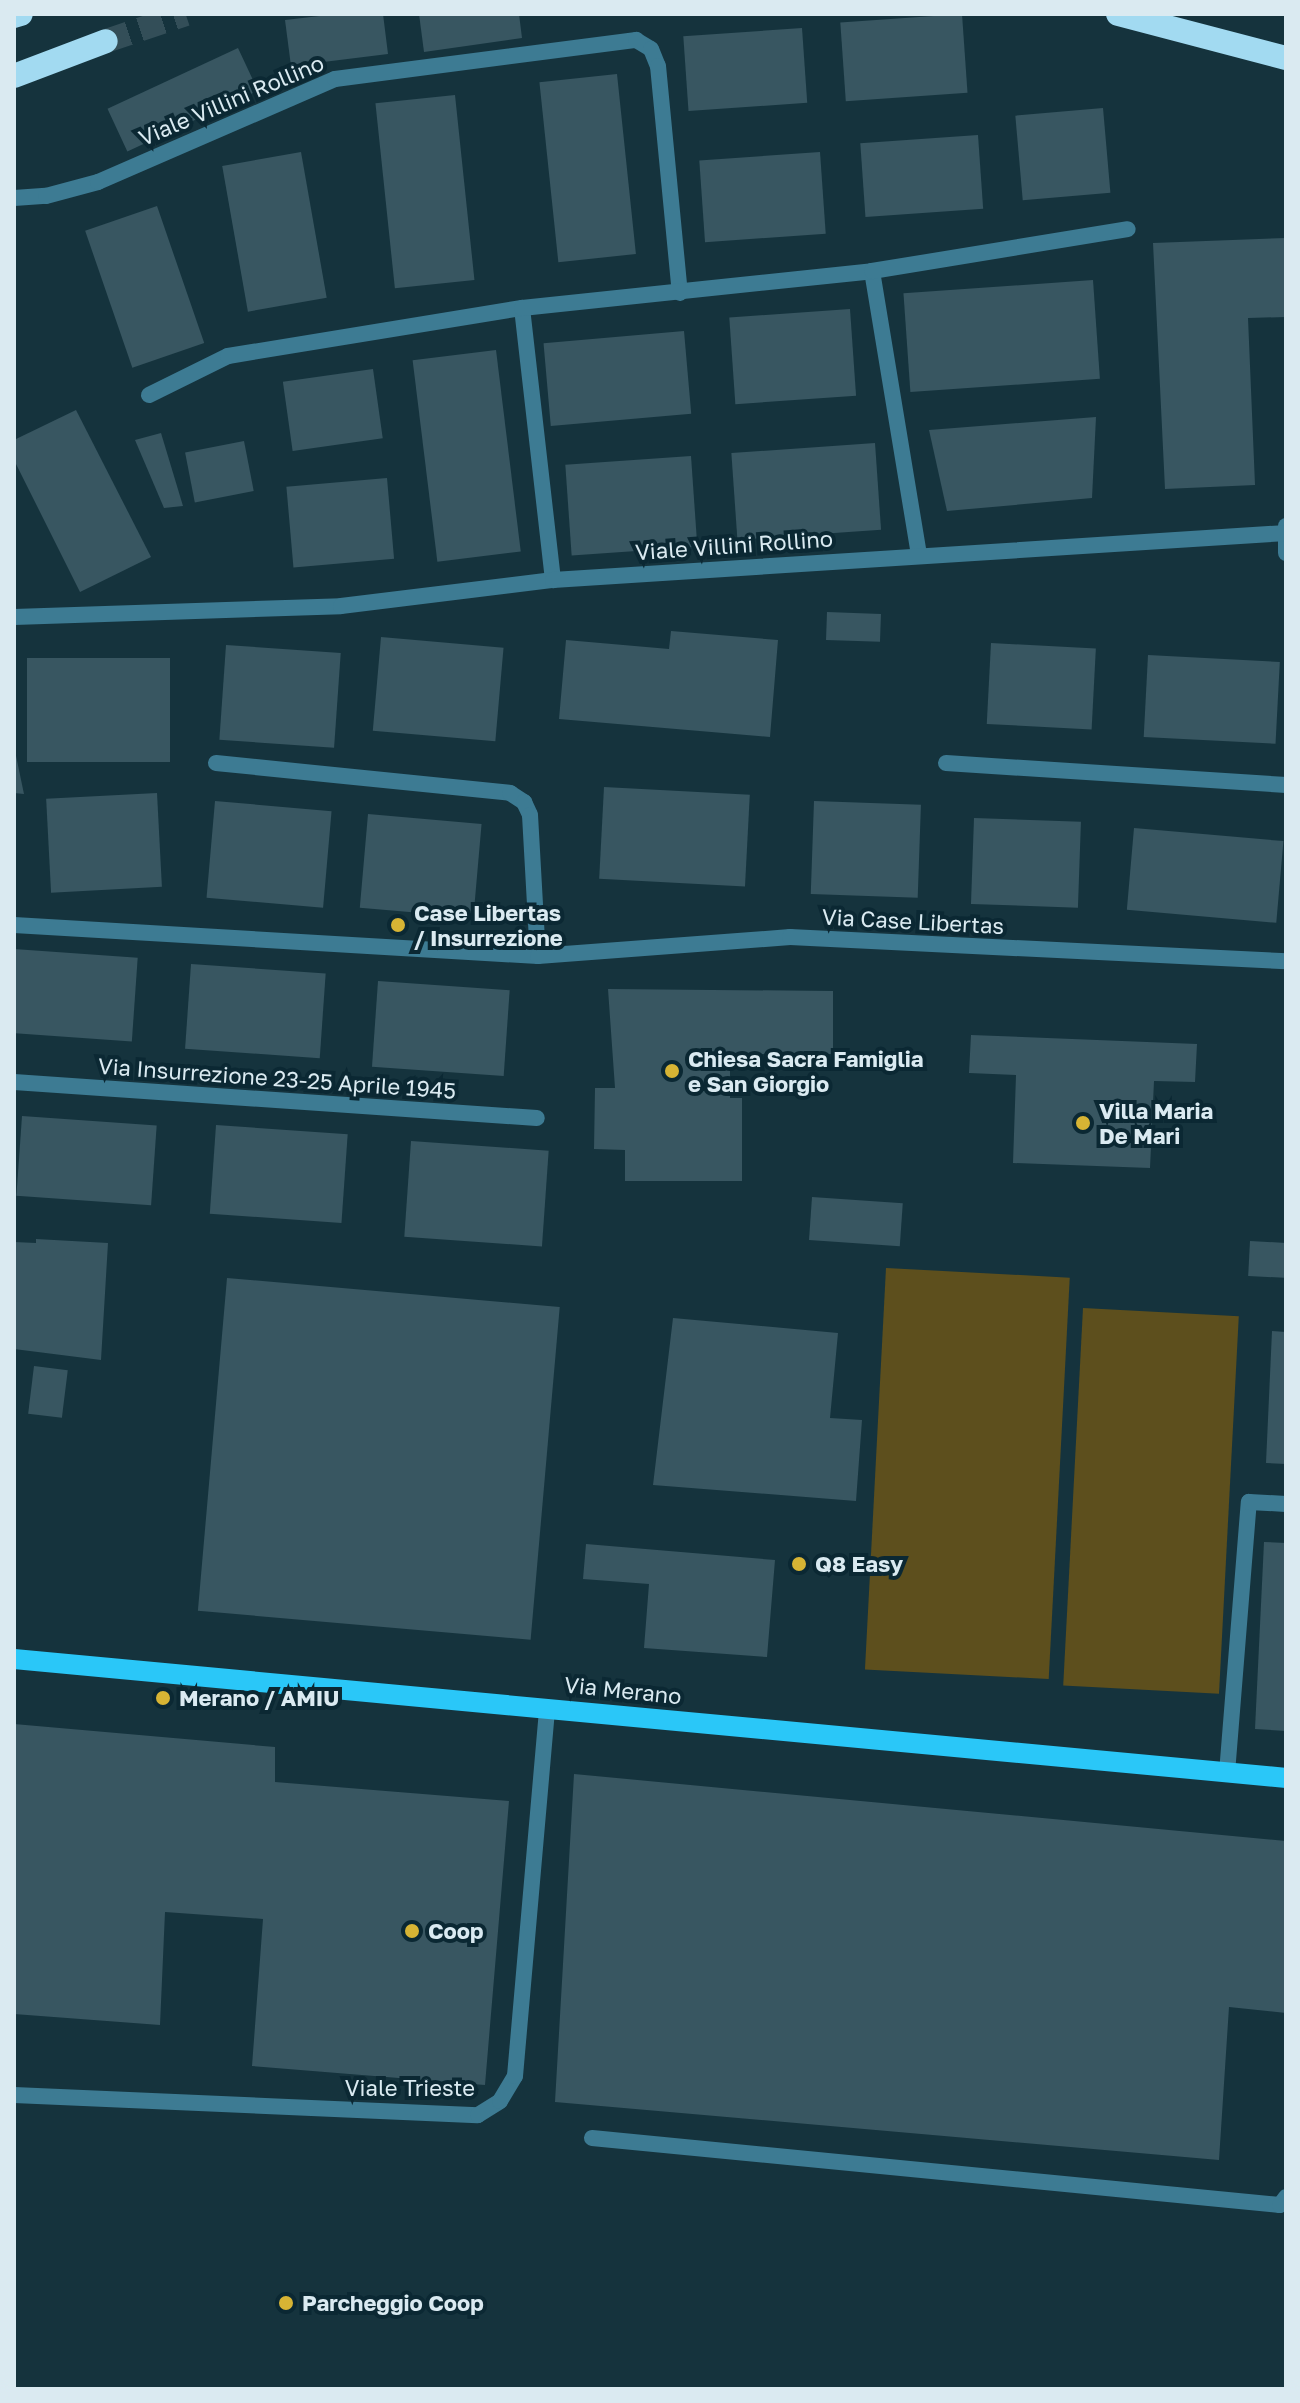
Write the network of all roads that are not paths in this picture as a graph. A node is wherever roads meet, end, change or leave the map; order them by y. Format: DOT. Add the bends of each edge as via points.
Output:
graph roads {
  1 [pos="21,14"];
  2 [pos="1118,14"];
  3 [pos="14,16"];
  4 [pos="106,41"];
  5 [pos="1286,58"];
  6 [pos="14,76"];
  7 [pos="14,198"];
  8 [pos="1128,229"];
  9 [pos="872,271"];
  10 [pos="680,293"];
  11 [pos="522,308"];
  12 [pos="149,395"];
  13 [pos="1285,531"];
  14 [pos="1286,553"];
  15 [pos="919,554"];
  16 [pos="553,580"];
  17 [pos="14,617"];
  18 [pos="216,763"];
  19 [pos="946,763"];
  20 [pos="1286,785"];
  21 [pos="14,925"];
  22 [pos="538,956"];
  23 [pos="1286,961"];
  24 [pos="14,1082"];
  25 [pos="537,1118"];
  26 [pos="1286,1504"];
  27 [pos="14,1659"];
  28 [pos="547,1707"];
  29 [pos="1227,1773"];
  30 [pos="1286,1778"];
  31 [pos="14,2095"];
  32 [pos="592,2138"];
  33 [pos="1286,2197"];
  1 -- 3 [label="highway"];
  2 -- 5 [label="highway"];
  4 -- 6 [label="highway"];
  7 -- 10 [label="street, Viale Villini Rollino" via="46,196 98,182 335,79 636,40 651,49 658,66"];
  8 -- 9 [label="street"];
  9 -- 10 [label="street"];
  9 -- 15 [label="street"];
  10 -- 11 [label="street"];
  11 -- 12 [label="street" via="228,356"];
  11 -- 16 [label="street"];
  13 -- 14 [label="street"];
  13 -- 15 [label="street, Viale Villini Rollino"];
  15 -- 16 [label="street, Viale Villini Rollino"];
  16 -- 17 [label="street, Viale Villini Rollino" via="341,606"];
  18 -- 22 [label="street" via="510,793 524,802 530,815"];
  19 -- 20 [label="street"];
  21 -- 22 [label="street"];
  22 -- 23 [label="street, Via Case Libertas" via="790,937"];
  24 -- 25 [label="street, Via Insurrezione 23-25 Aprile 1945"];
  26 -- 29 [label="street" via="1249,1502"];
  27 -- 28 [label="main road, Via Merano"];
  28 -- 29 [label="main road, Via Merano"];
  28 -- 31 [label="street, Viale Trieste" via="515,2076 500,2101 478,2115"];
  29 -- 30 [label="main road, Via Merano"];
  32 -- 33 [label="street" via="1280,2205"];
}
